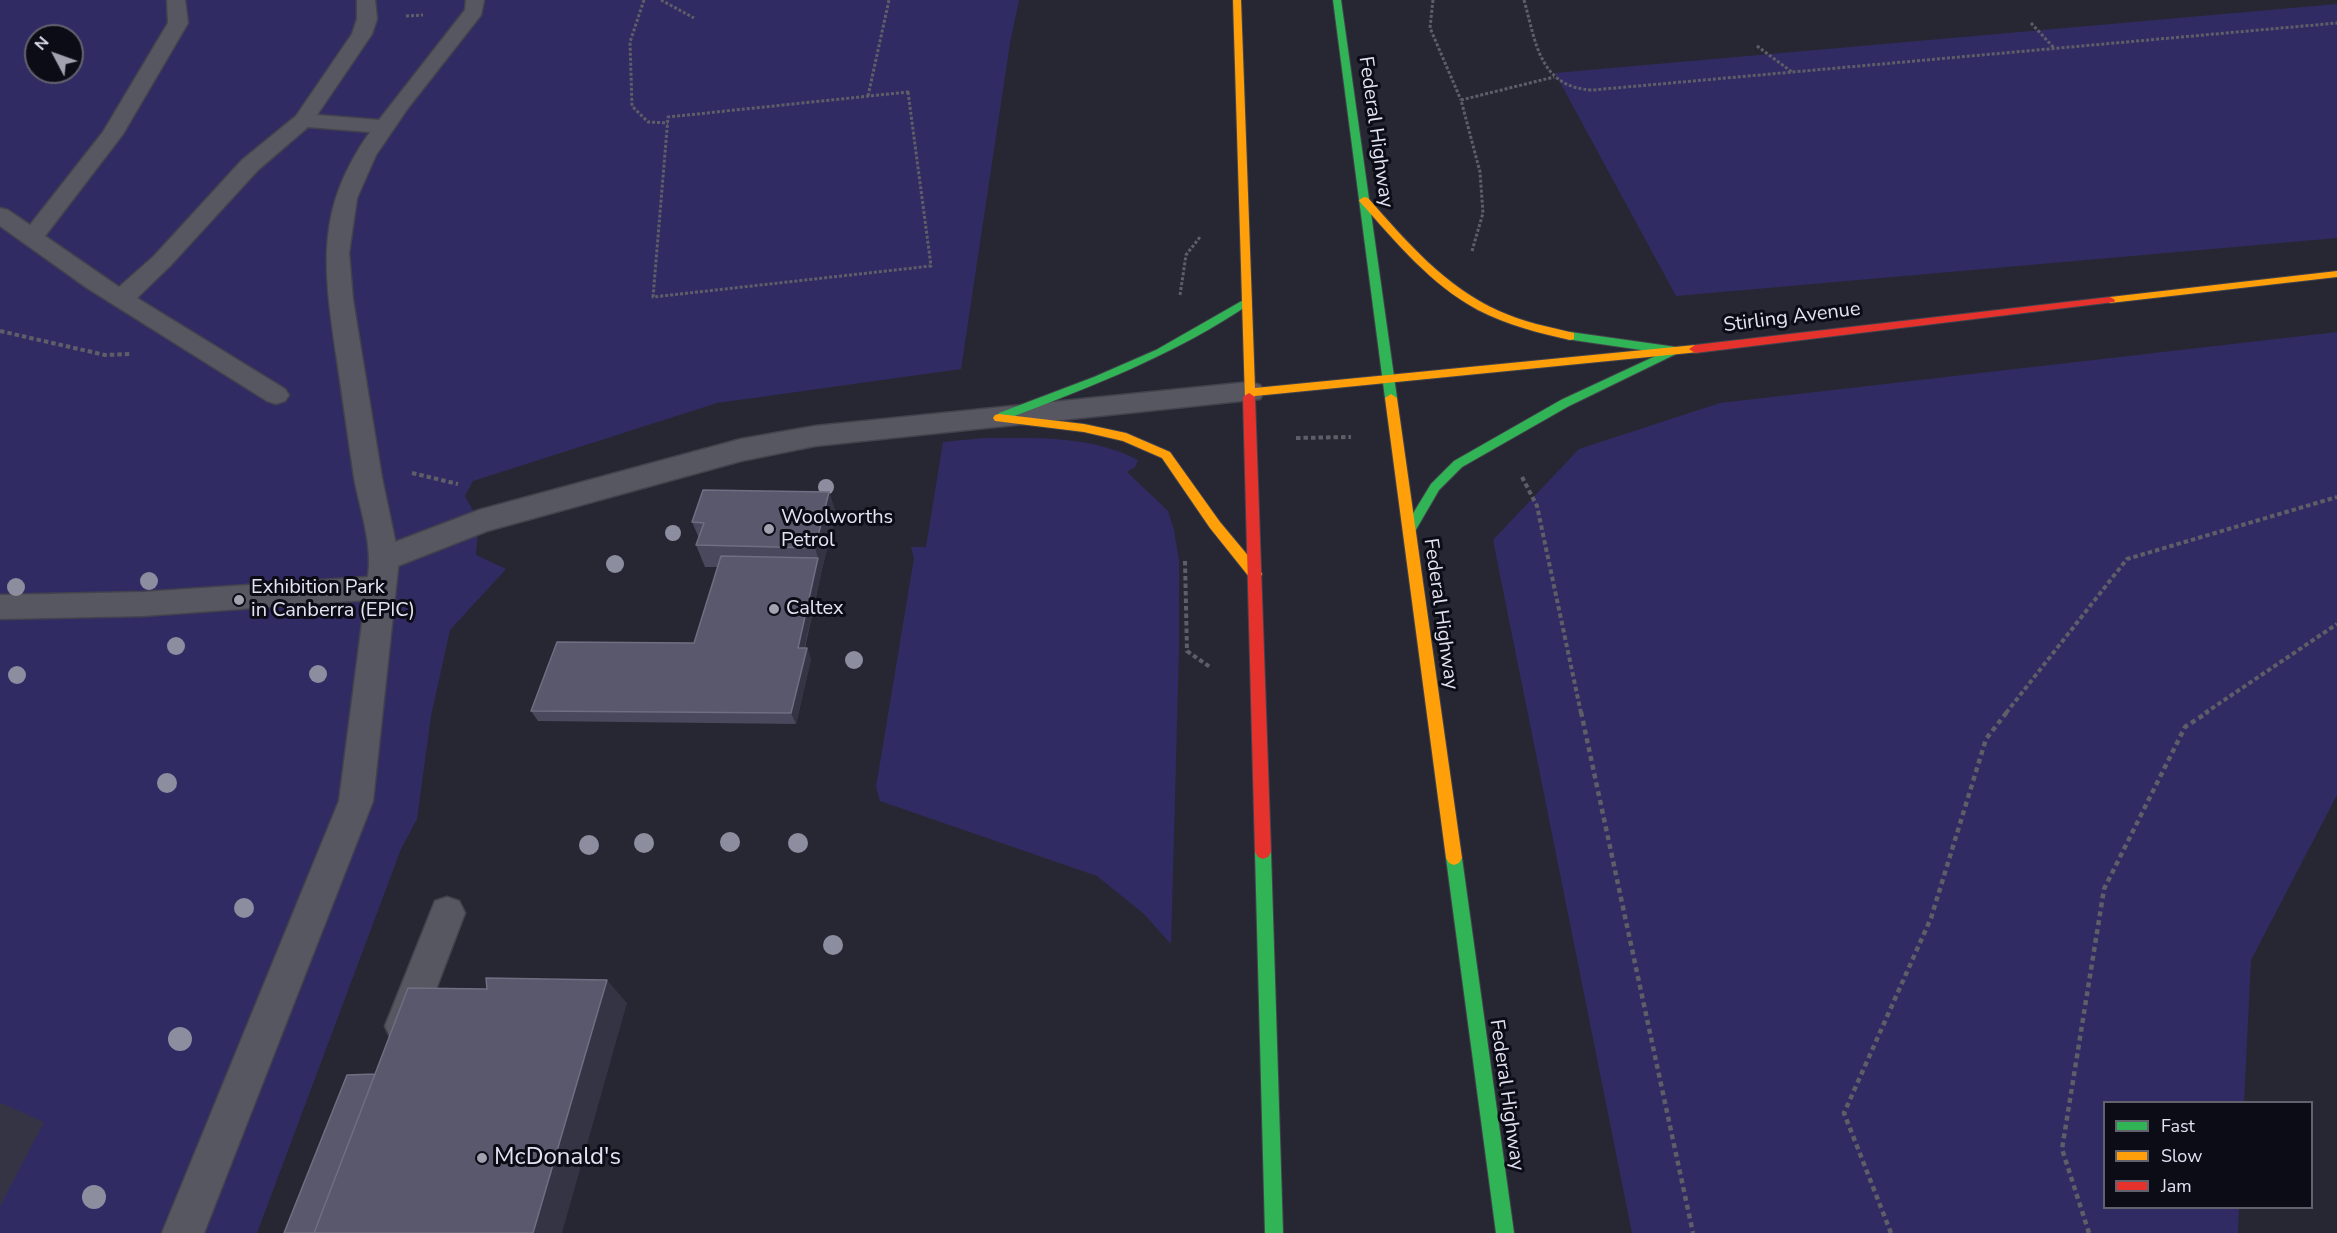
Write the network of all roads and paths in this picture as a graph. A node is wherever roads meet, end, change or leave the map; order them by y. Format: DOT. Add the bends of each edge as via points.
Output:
graph roads {
  1 [pos="176,0"];
  2 [pos="366,0"];
  3 [pos="475,0"];
  4 [pos="644,0"];
  5 [pos="661,0"];
  6 [pos="889,0"];
  7 [pos="1237,0"];
  8 [pos="1337,0"];
  9 [pos="1433,0"];
  10 [pos="1524,0"];
  11 [pos="693,18"];
  12 [pos="2031,23"];
  13 [pos="2337,23"];
  14 [pos="1757,46"];
  15 [pos="2055,49"];
  16 [pos="1792,73"];
  17 [pos="1554,77"];
  18 [pos="868,96"];
  19 [pos="1461,100"];
  20 [pos="303,120"];
  21 [pos="668,123"];
  22 [pos="384,127"];
  23 [pos="1364,201"];
  24 [pos="1245,209"];
  25 [pos="0,215"];
  26 [pos="32,238"];
  27 [pos="1469,258"];
  28 [pos="2337,274"];
  29 [pos="121,299"];
  30 [pos="1247,301"];
  31 [pos="1179,305"];
  32 [pos="0,331"];
  33 [pos="1676,351"];
  34 [pos="207,352"];
  35 [pos="1388,379"];
  36 [pos="1250,392"];
  37 [pos="276,395"];
  38 [pos="999,418"];
  39 [pos="1396,436"];
  40 [pos="1252,438"];
  41 [pos="1493,444"];
  42 [pos="2337,497"];
  43 [pos="1409,530"];
  44 [pos="1185,551"];
  45 [pos="383,573"];
  46 [pos="1255,574"];
  47 [pos="0,607"];
  48 [pos="2337,624"];
  49 [pos="1259,701"];
  50 [pos="447,914"];
  51 [pos="392,1057"];
  52 [pos="183,1233"];
  53 [pos="1274,1233"];
  54 [pos="1505,1233"];
  55 [pos="1693,1233"];
  56 [pos="1891,1233"];
  57 [pos="2089,1233"];
  1 -- 26 [label="lane" via="178,23 112,134"];
  2 -- 20 [label="lane" via="367,19 362,34"];
  3 -- 22 [label="lane" via="474,11"];
  4 -- 21 [label="path" via="630,42 632,106 648,122"];
  5 -- 11 [label="path"];
  6 -- 18 [label="path"];
  7 -- 24 [label="main road"];
  8 -- 23 [label="main road, Federal Highway"];
  9 -- 19 [label="path" via="1430,28"];
  10 -- 17 [label="path" via="1544,63"];
  12 -- 15 [label="path"];
  13 -- 15 [label="path"];
  14 -- 16 [label="path"];
  15 -- 16 [label="path"];
  16 -- 17 [label="path" via="1603,89 1567,86"];
  17 -- 19 [label="path"];
  18 -- 21 [label="path" via="668,117"];
  18 -- 21 [label="path" via="908,92 931,266 653,297"];
  19 -- 27 [label="path" via="1480,172 1483,213"];
  20 -- 22 [label="lane"];
  20 -- 29 [label="lane" via="250,165 162,261"];
  22 -- 45 [label="lane" via="365,155 346,198 337,253"];
  23 -- 33 [label="main road" via="1406,246 1467,299 1520,324 1555,334"];
  23 -- 35 [label="main road, Federal Highway"];
  24 -- 30 [label="main road"];
  24 -- 31 [label="path" via="1194,241 1182,264"];
  25 -- 26 [label="lane"];
  26 -- 29 [label="lane"];
  28 -- 33 [label="main road, Stirling Avenue"];
  29 -- 34 [label="lane"];
  30 -- 36 [label="main road"];
  30 -- 38 [label="main road" via="1185,343"];
  32 -- 34 [label="path" via="105,355"];
  33 -- 35 [label="main road, Stirling Avenue"];
  33 -- 41 [label="main road" via="1565,403"];
  34 -- 37 [label="lane"];
  35 -- 36 [label="main road, Stirling Avenue"];
  35 -- 39 [label="main road, Federal Highway"];
  36 -- 38 [label="street"];
  36 -- 40 [label="main road"];
  38 -- 45 [label="street" via="815,436 741,450 479,522"];
  38 -- 46 [label="main road" via="1126,437 1166,455"];
  39 -- 40 [label="path"];
  39 -- 43 [label="main road, Federal Highway"];
  40 -- 46 [label="main road"];
  41 -- 43 [label="main road" via="1458,464 1435,487"];
  41 -- 55 [label="path" via="1511,458 1537,506"];
  42 -- 56 [label="path" via="2127,559 1986,739 1931,918 1844,1113"];
  43 -- 54 [label="main road, Federal Highway"];
  44 -- 49 [label="path" via="1187,651"];
  45 -- 47 [label="lane" via="178,603"];
  45 -- 52 [label="lane" via="356,801"];
  46 -- 49 [label="main road"];
  48 -- 57 [label="path" via="2185,727 2104,889 2062,1149"];
  49 -- 53 [label="main road"];
  50 -- 51 [label="lane"];
}
